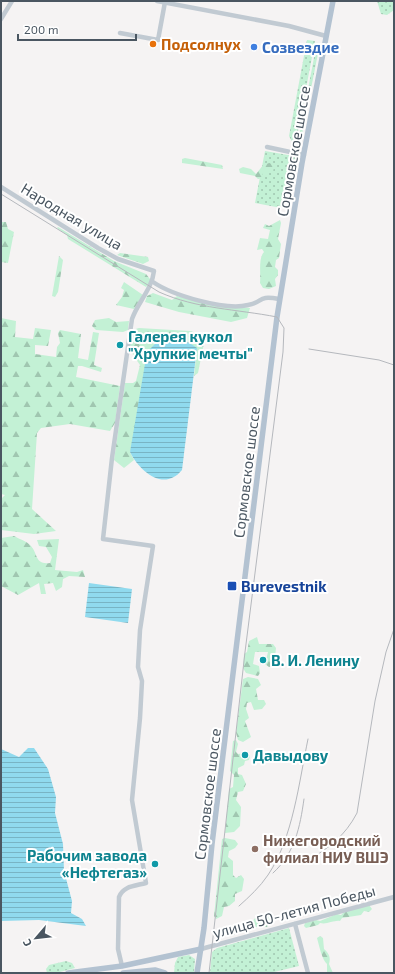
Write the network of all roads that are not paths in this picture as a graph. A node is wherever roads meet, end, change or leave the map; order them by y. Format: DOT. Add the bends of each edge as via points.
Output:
graph roads {
  1 [pos="12,1"];
  2 [pos="157,1"];
  3 [pos="333,1"];
  4 [pos="165,2"];
  5 [pos="1,19"];
  6 [pos="120,33"];
  7 [pos="326,36"];
  8 [pos="267,147"];
  9 [pos="304,155"];
  10 [pos="1,187"];
  11 [pos="153,282"];
  12 [pos="280,299"];
  13 [pos="394,897"];
  14 [pos="295,924"];
  15 [pos="201,949"];
  16 [pos="122,966"];
  17 [pos="68,973"];
  18 [pos="123,973"];
  19 [pos="165,973"];
  20 [pos="197,973"];
  21 [pos="308,973"];
  1 -- 5 [label="street"];
  2 -- 4 [label="street"];
  3 -- 7 [label="main road, Сормовское шоссе"];
  4 -- 6 [label="street" via="158,40"];
  4 -- 7 [label="street"];
  7 -- 9 [label="main road, Сормовское шоссе"];
  8 -- 9 [label="street"];
  9 -- 12 [label="main road, Сормовское шоссе"];
  10 -- 11 [label="street, Народная улица" via="118,259 154,271"];
  11 -- 12 [label="street" via="161,288 192,299 228,306 248,305 265,296"];
  11 -- 16 [label="street" via="139,302 132,318 103,539 153,546 140,630 138,667 142,681 132,800 146,883 123,889 119,897 118,949"];
  12 -- 15 [label="main road, Сормовское шоссе"];
  13 -- 14 [label="street, улица 50-летия Победы"];
  14 -- 15 [label="street, улица 50-летия Победы"];
  14 -- 21 [label="street"];
  15 -- 16 [label="main road"];
  15 -- 20 [label="main road, Сормовское шоссе"];
  16 -- 17 [label="main road"];
  18 -- 19 [label="main road" via="155,970"];
}
